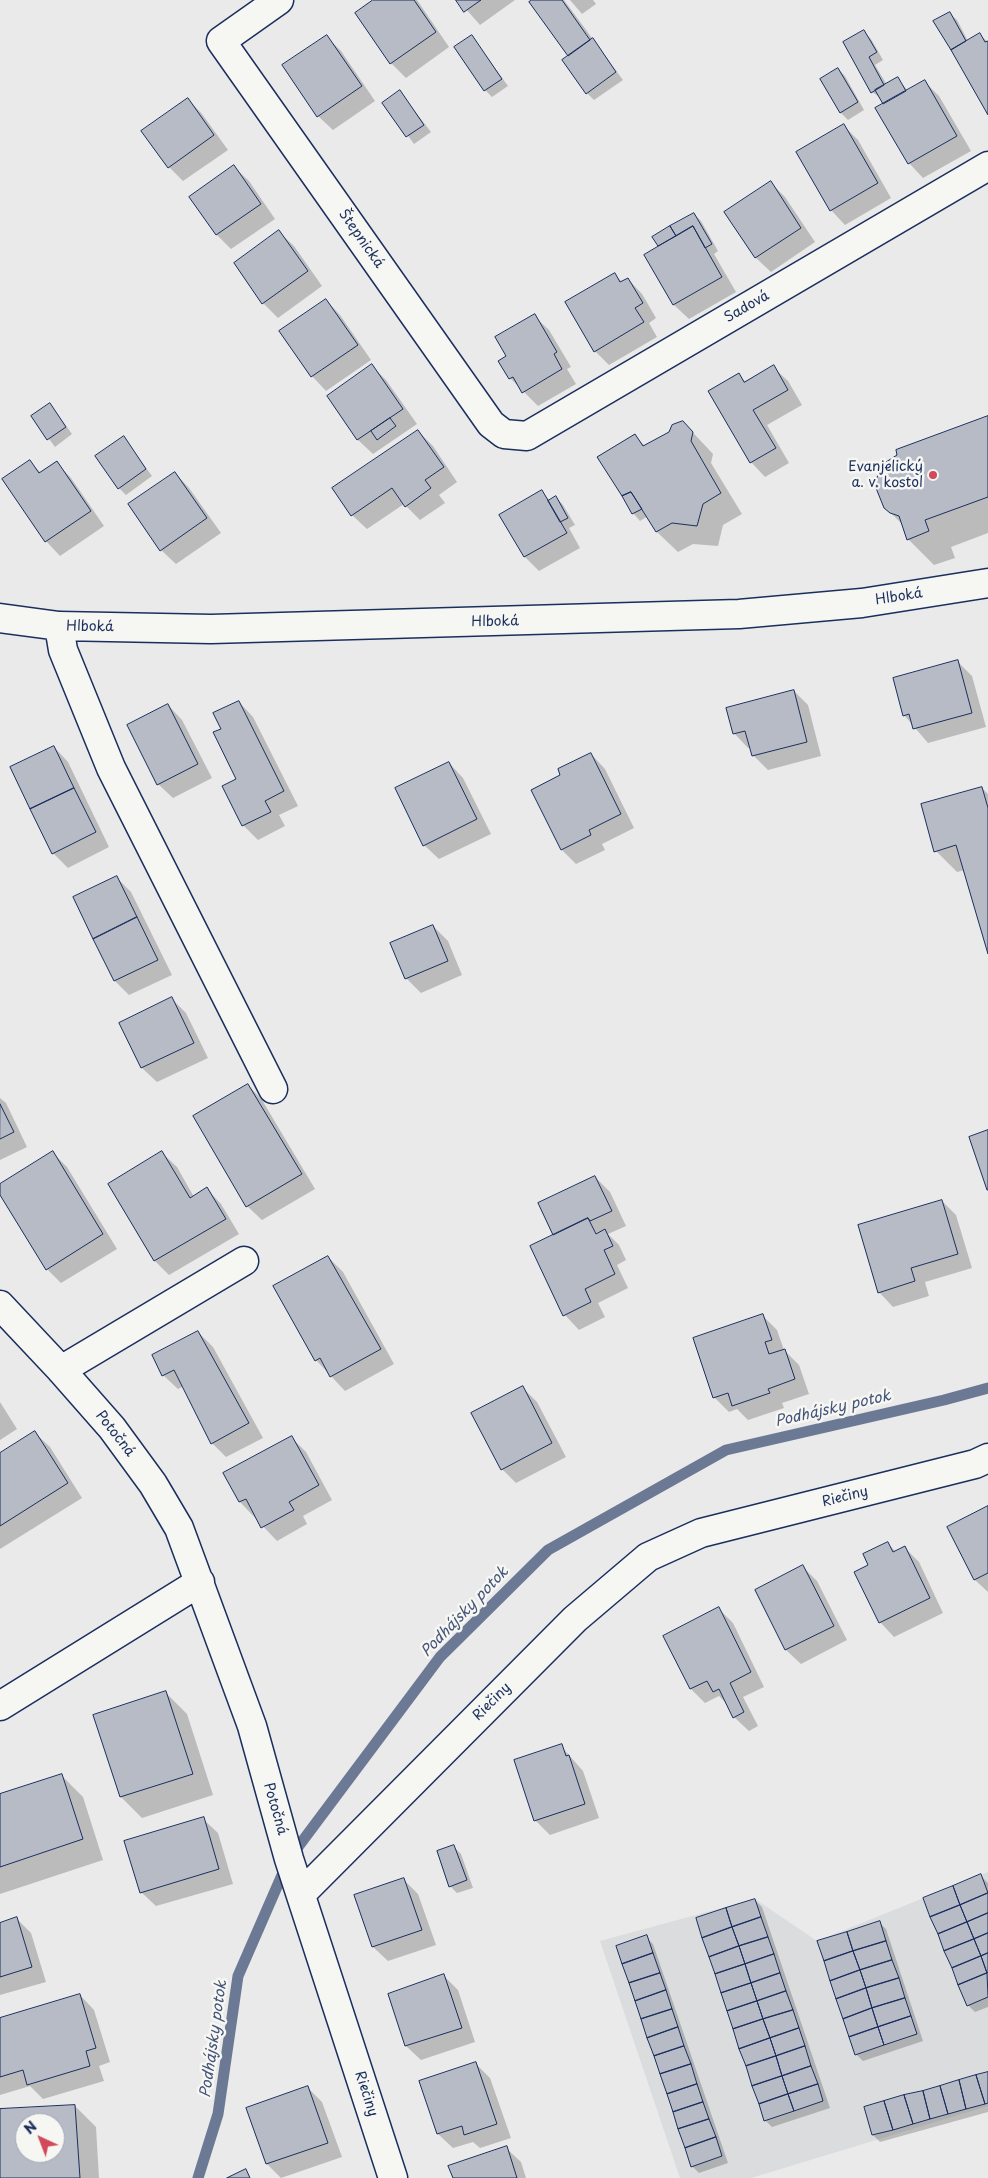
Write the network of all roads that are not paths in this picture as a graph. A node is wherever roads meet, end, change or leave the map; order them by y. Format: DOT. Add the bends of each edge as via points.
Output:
graph roads {
  1 [pos="279,0"];
  2 [pos="988,166"];
  3 [pos="504,434"];
  4 [pos="988,583"];
  5 [pos="0,618"];
  6 [pos="59,626"];
  7 [pos="274,1089"];
  8 [pos="244,1260"];
  9 [pos="0,1305"];
  10 [pos="61,1370"];
  11 [pos="988,1458"];
  12 [pos="200,1582"];
  13 [pos="0,1706"];
  14 [pos="301,1894"];
  15 [pos="393,2178"];
  1 -- 3 [label="street, Štepnická" via="221,41 490,424"];
  2 -- 3 [label="street, Sadová" via="527,436"];
  4 -- 6 [label="street, Hlboká" via="862,603 739,614 211,629"];
  5 -- 6 [label="street, Hlboká"];
  6 -- 7 [label="street" via="63,650 111,768"];
  8 -- 10 [label="street"];
  9 -- 10 [label="street, Potočná"];
  10 -- 12 [label="street, Potočná" via="112,1428 153,1484 179,1528"];
  11 -- 14 [label="street, Riečiny" via="975,1464 701,1533 648,1557 575,1619"];
  12 -- 13 [label="street"];
  12 -- 14 [label="street, Potočná" via="252,1726"];
  14 -- 15 [label="street, Riečiny"];
}
